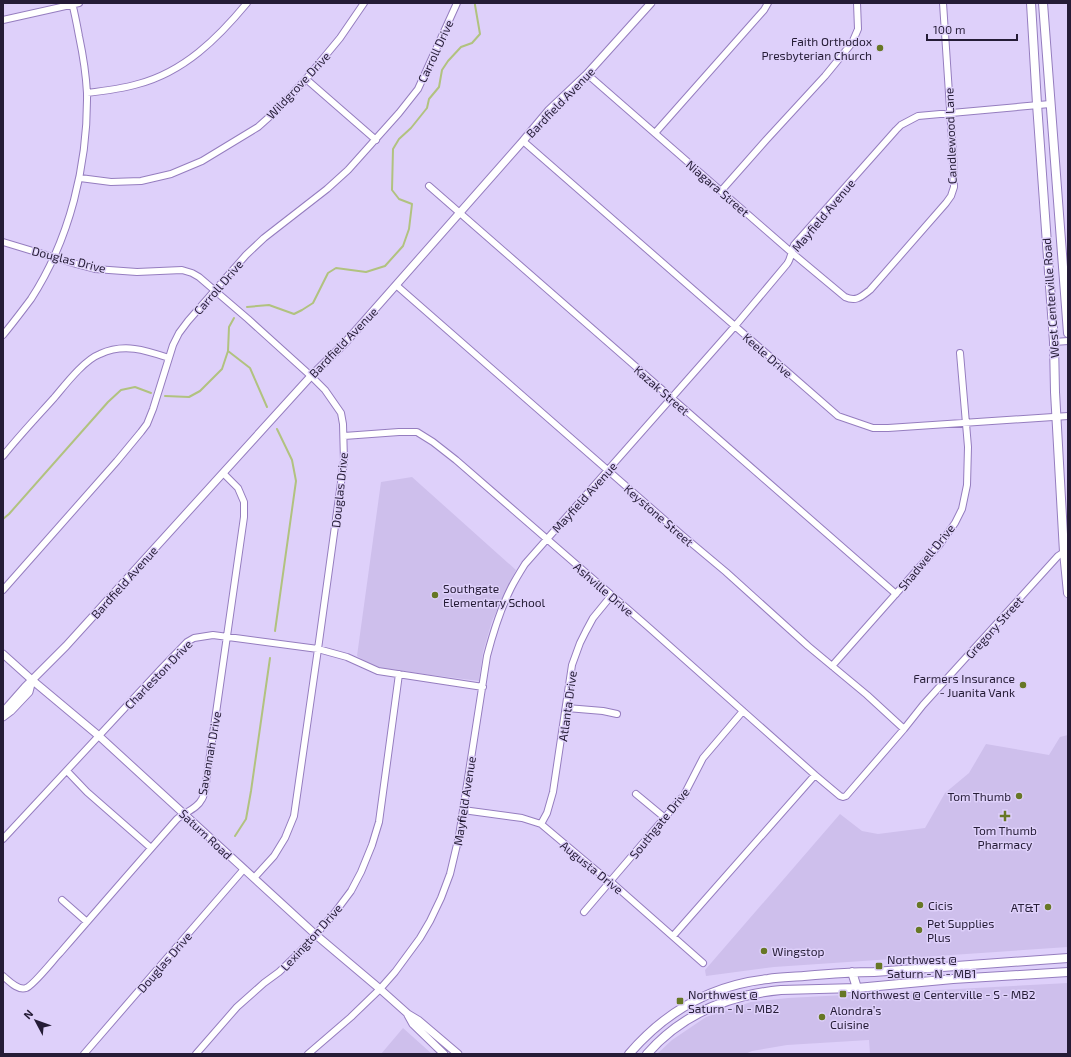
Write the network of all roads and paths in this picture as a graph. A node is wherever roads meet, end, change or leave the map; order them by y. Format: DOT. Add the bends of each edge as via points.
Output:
graph roads {
  1 [pos="247,3"];
  2 [pos="364,3"];
  3 [pos="457,3"];
  4 [pos="651,3"];
  5 [pos="768,3"];
  6 [pos="857,3"];
  7 [pos="943,3"];
  8 [pos="1031,3"];
  9 [pos="1043,3"];
  10 [pos="74,4"];
  11 [pos="3,20"];
  12 [pos="587,74"];
  13 [pos="306,80"];
  14 [pos="87,93"];
  15 [pos="1037,104"];
  16 [pos="1050,104"];
  17 [pos="950,113"];
  18 [pos="655,133"];
  19 [pos="376,140"];
  20 [pos="523,141"];
  21 [pos="80,178"];
  22 [pos="429,186"];
  23 [pos="721,191"];
  24 [pos="460,212"];
  25 [pos="3,242"];
  26 [pos="790,252"];
  27 [pos="54,257"];
  28 [pos="396,285"];
  29 [pos="214,290"];
  30 [pos="851,300"];
  31 [pos="735,326"];
  32 [pos="1068,333"];
  33 [pos="3,335"];
  34 [pos="1068,341"];
  35 [pos="1054,342"];
  36 [pos="960,353"];
  37 [pos="169,358"];
  38 [pos="311,376"];
  39 [pos="672,398"];
  40 [pos="1068,416"];
  41 [pos="1057,417"];
  42 [pos="965,423"];
  43 [pos="344,436"];
  44 [pos="3,456"];
  45 [pos="608,470"];
  46 [pos="223,473"];
  47 [pos="547,539"];
  48 [pos="1066,551"];
  49 [pos="3,590"];
  50 [pos="1068,593"];
  51 [pos="896,594"];
  52 [pos="611,596"];
  53 [pos="228,637"];
  54 [pos="318,649"];
  55 [pos="3,654"];
  56 [pos="832,666"];
  57 [pos="399,674"];
  58 [pos="32,680"];
  59 [pos="482,687"];
  60 [pos="567,708"];
  61 [pos="743,711"];
  62 [pos="3,712"];
  63 [pos="617,714"];
  64 [pos="3,717"];
  65 [pos="904,729"];
  66 [pos="98,736"];
  67 [pos="67,771"];
  68 [pos="815,775"];
  69 [pos="636,794"];
  70 [pos="843,797"];
  71 [pos="463,810"];
  72 [pos="184,813"];
  73 [pos="665,818"];
  74 [pos="541,824"];
  75 [pos="3,839"];
  76 [pos="151,848"];
  77 [pos="244,869"];
  78 [pos="254,878"];
  79 [pos="610,881"];
  80 [pos="62,900"];
  81 [pos="584,912"];
  82 [pos="87,922"];
  83 [pos="316,935"];
  84 [pos="673,936"];
  85 [pos="1068,958"];
  86 [pos="703,963"];
  87 [pos="955,966"];
  88 [pos="852,972"];
  89 [pos="1068,972"];
  90 [pos="3,976"];
  91 [pos="955,979"];
  92 [pos="857,988"];
  93 [pos="380,989"];
  94 [pos="408,1014"];
  95 [pos="643,1039"];
  96 [pos="650,1051"];
  97 [pos="84,1054"];
  98 [pos="196,1054"];
  99 [pos="308,1054"];
  100 [pos="444,1054"];
  101 [pos="458,1054"];
  102 [pos="629,1054"];
  1 -- 14 [label="street" via="218,36 188,61 168,73 140,84"];
  2 -- 13 [label="street, Wildgrove Drive"];
  3 -- 19 [label="street, Carroll Drive" via="418,89"];
  4 -- 12 [label="street, Bardfield Avenue"];
  5 -- 18 [label="street"];
  6 -- 23 [label="street" via="858,29 852,43"];
  7 -- 17 [label="street, Candlewood Lane"];
  8 -- 15 [label="main road, West Centerville Road"];
  9 -- 16 [label="main road, West Centerville Road"];
  10 -- 11 [label="street"];
  10 -- 14 [label="street"];
  12 -- 18 [label="street, Niagara Street"];
  12 -- 20 [label="street, Bardfield Avenue" via="549,110"];
  13 -- 19 [label="street"];
  13 -- 21 [label="street, Wildgrove Drive" via="258,127 202,161 171,174 141,181 111,182"];
  14 -- 21 [label="street" via="85,145"];
  15 -- 16 [label="street, Mayfield Avenue"];
  15 -- 17 [label="street, Mayfield Avenue"];
  15 -- 35 [label="main road, West Centerville Road"];
  16 -- 32 [label="main road, West Centerville Road"];
  17 -- 26 [label="street, Mayfield Avenue" via="918,116 901,125"];
  17 -- 30 [label="street, Candlewood Lane" via="954,187 951,196 870,290 861,297"];
  18 -- 23 [label="street, Niagara Street"];
  19 -- 29 [label="street, Carroll Drive" via="348,170 264,238"];
  20 -- 24 [label="street, Bardfield Avenue"];
  20 -- 31 [label="street, Keele Drive"];
  21 -- 27 [label="street"];
  22 -- 24 [label="street, Kazak Street"];
  23 -- 26 [label="street, Niagara Street"];
  24 -- 28 [label="street, Bardfield Avenue"];
  24 -- 39 [label="street, Kazak Street"];
  25 -- 27 [label="street, Douglas Drive"];
  26 -- 30 [label="street, Niagara Street"];
  26 -- 31 [label="street, Mayfield Avenue" via="787,264"];
  27 -- 29 [label="street, Douglas Drive" via="95,268 137,272 182,270 199,277"];
  27 -- 33 [label="street" via="31,298"];
  28 -- 38 [label="street, Bardfield Avenue" via="344,344"];
  28 -- 45 [label="street, Keystone Street"];
  29 -- 37 [label="street, Carroll Drive" via="179,333"];
  29 -- 38 [label="street, Douglas Drive"];
  31 -- 39 [label="street, Mayfield Avenue"];
  31 -- 42 [label="street, Keele Drive" via="838,416 873,428"];
  34 -- 35 [label="street"];
  35 -- 41 [label="main road, West Centerville Road"];
  36 -- 42 [label="street, Shadwell Drive"];
  37 -- 44 [label="street" via="139,349 120,348 98,354 70,380"];
  37 -- 49 [label="street, Carroll Drive" via="153,409 141,432"];
  38 -- 43 [label="street, Douglas Drive" via="325,390 341,413"];
  38 -- 46 [label="street, Bardfield Avenue"];
  39 -- 45 [label="street, Mayfield Avenue"];
  39 -- 51 [label="street, Kazak Street"];
  40 -- 41 [label="street, Keele Drive"];
  41 -- 42 [label="street, Keele Drive"];
  41 -- 48 [label="main road, West Centerville Road"];
  42 -- 51 [label="street, Shadwell Drive" via="968,446 967,486 962,509 940,544"];
  43 -- 47 [label="street, Ashville Drive" via="417,432 456,460"];
  43 -- 54 [label="street, Douglas Drive" via="344,461"];
  45 -- 47 [label="street, Mayfield Avenue"];
  45 -- 56 [label="street, Keystone Street"];
  46 -- 53 [label="street, Savannah Drive" via="238,488 244,502"];
  46 -- 58 [label="street, Bardfield Avenue"];
  47 -- 52 [label="street, Ashville Drive"];
  47 -- 59 [label="street, Mayfield Avenue" via="524,564 511,589 487,656"];
  48 -- 50 [label="main road, West Centerville Road"];
  48 -- 65 [label="street, Gregory Street" via="1058,556 1013,605"];
  51 -- 56 [label="street, Shadwell Drive"];
  52 -- 60 [label="street, Atlanta Drive" via="593,618 580,643 572,665"];
  52 -- 61 [label="street, Ashville Drive"];
  53 -- 54 [label="street, Charleston Drive"];
  53 -- 66 [label="street, Charleston Drive" via="213,635 194,638 187,642"];
  53 -- 72 [label="street, Savannah Drive" via="205,790 202,799 194,808"];
  54 -- 57 [label="street, Charleston Drive" via="347,657 378,671"];
  54 -- 78 [label="street, Douglas Drive" via="294,816 274,856"];
  55 -- 58 [label="street, Saturn Road"];
  56 -- 65 [label="street, Keystone Street"];
  57 -- 59 [label="street, Charleston Drive"];
  57 -- 83 [label="street, Lexington Drive" via="379,822 372,845 351,891"];
  58 -- 62 [label="street, Bardfield Avenue"];
  58 -- 64 [label="street, Bardfield Avenue" via="29,692"];
  58 -- 66 [label="street, Saturn Road"];
  59 -- 71 [label="street, Mayfield Avenue"];
  60 -- 63 [label="street"];
  60 -- 74 [label="street, Atlanta Drive" via="553,792"];
  61 -- 68 [label="street, Ashville Drive"];
  61 -- 73 [label="street, Southgate Drive" via="703,758 684,795"];
  65 -- 70 [label="street, Gregory Street"];
  66 -- 67 [label="street, Charleston Drive"];
  66 -- 72 [label="street, Saturn Road"];
  67 -- 75 [label="street, Charleston Drive"];
  67 -- 76 [label="street"];
  68 -- 70 [label="street, Ashville Drive"];
  68 -- 84 [label="street"];
  69 -- 73 [label="street"];
  71 -- 74 [label="street, Augusta Drive" via="522,818"];
  71 -- 93 [label="street, Mayfield Avenue" via="456,851 441,898 420,938"];
  72 -- 76 [label="street, Savannah Drive"];
  72 -- 77 [label="street, Saturn Road"];
  73 -- 79 [label="street, Southgate Drive"];
  74 -- 79 [label="street, Augusta Drive"];
  76 -- 82 [label="street, Savannah Drive"];
  77 -- 78 [label="street, Saturn Road"];
  77 -- 97 [label="street, Douglas Drive"];
  78 -- 83 [label="street, Saturn Road"];
  79 -- 81 [label="street, Southgate Drive"];
  79 -- 84 [label="street, Augusta Drive"];
  80 -- 82 [label="street"];
  82 -- 90 [label="street, Savannah Drive" via="30,986 18,988"];
  83 -- 93 [label="street, Saturn Road"];
  83 -- 98 [label="street, Lexington Drive" via="279,972 237,1007"];
  84 -- 86 [label="street, Augusta Drive"];
  85 -- 87 [label="main road"];
  87 -- 88 [label="main road"];
  87 -- 91 [label="main road"];
  88 -- 92 [label="main road"];
  88 -- 95 [label="main road" via="768,978 742,983 711,993 686,1005"];
  89 -- 91 [label="main road"];
  91 -- 92 [label="main road"];
  92 -- 96 [label="main road" via="781,990 720,1003 683,1022"];
  93 -- 94 [label="street, Saturn Road"];
  93 -- 99 [label="street, Mayfield Avenue" via="351,1018"];
  94 -- 100 [label="street, Saturn Road" via="413,1024"];
  94 -- 101 [label="street, Saturn Road"];
  95 -- 96 [label="main road"];
  95 -- 102 [label="main road"];
}
